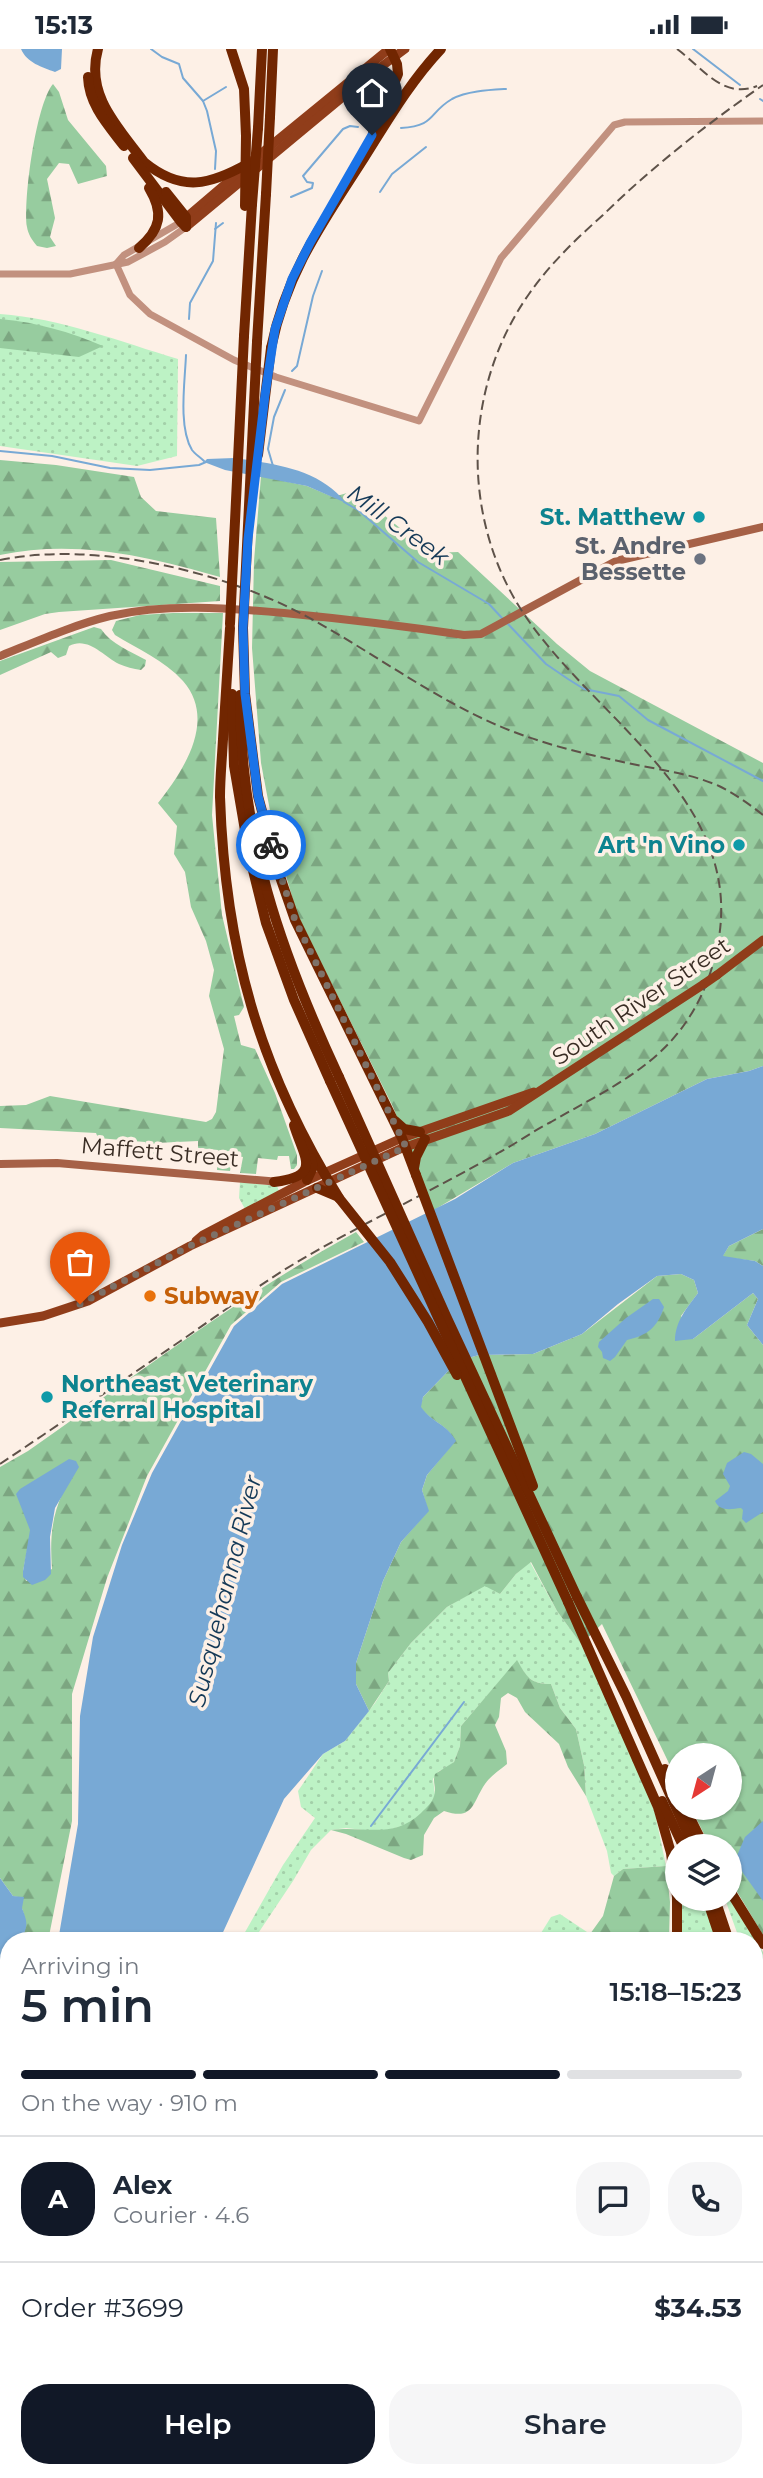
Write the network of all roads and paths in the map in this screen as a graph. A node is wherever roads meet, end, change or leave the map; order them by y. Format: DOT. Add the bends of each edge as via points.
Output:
graph roads {
  1 [pos="92,49"];
  2 [pos="98,49"];
  3 [pos="231,49"];
  4 [pos="262,49"];
  5 [pos="273,49"];
  6 [pos="405,49"];
  7 [pos="441,49"];
  8 [pos="391,51"];
  9 [pos="763,121"];
  10 [pos="115,134"];
  11 [pos="144,162"];
  12 [pos="249,163"];
  13 [pos="336,200"];
  14 [pos="248,205"];
  15 [pos="184,222"];
  16 [pos="139,248"];
  17 [pos="116,264"];
  18 [pos="0,274"];
  19 [pos="763,527"];
  20 [pos="248,539"];
  21 [pos="230,626"];
  22 [pos="243,628"];
  23 [pos="0,656"];
  24 [pos="763,940"];
  25 [pos="335,1079"];
  26 [pos="284,1095"];
  27 [pos="393,1119"];
  28 [pos="301,1128"];
  29 [pos="422,1135"];
  30 [pos="404,1142"];
  31 [pos="0,1164"];
  32 [pos="415,1172"];
  33 [pos="326,1178"];
  34 [pos="274,1182"];
  35 [pos="304,1182"];
  36 [pos="317,1188"];
  37 [pos="339,1198"];
  38 [pos="190,1246"];
  39 [pos="0,1323"];
  40 [pos="489,1433"];
  41 [pos="572,1599"];
  42 [pos="626,1696"];
  43 [pos="665,1770"];
  44 [pos="666,1834"];
  45 [pos="678,1834"];
  46 [pos="688,1834"];
  47 [pos="742,1910"];
  48 [pos="677,1911"];
  49 [pos="711,1911"];
  50 [pos="719,1911"];
  51 [pos="677,1932"];
  52 [pos="718,1932"];
  53 [pos="726,1932"];
  54 [pos="756,1932"];
  1 -- 10 [label="highway" via="90,93"];
  2 -- 11 [label="highway" via="94,76 100,99"];
  3 -- 14 [label="highway, bridge" via="244,89"];
  4 -- 14 [label="highway, bridge"];
  5 -- 20 [label="highway, bridge"];
  6 -- 8 [label="main road"];
  7 -- 13 [label="highway" via="405,93"];
  8 -- 12 [label="main road"];
  8 -- 13 [label="highway" via="398,74 394,89"];
  8 -- 15 [label="main road"];
  9 -- 17 [label="street" via="614,125 501,258 419,421 234,360 150,314 130,295"];
  10 -- 15 [label="highway"];
  10 -- 16 [label="highway" via="158,209 157,226"];
  11 -- 12 [label="highway" via="168,177 194,183 219,179"];
  11 -- 15 [label="highway"];
  12 -- 15 [label="main road"];
  13 -- 20 [label="highway, bridge" via="292,279 275,329"];
  14 -- 21 [label="highway, bridge"];
  15 -- 16 [label="street"];
  15 -- 17 [label="street" via="148,252"];
  16 -- 17 [label="street"];
  17 -- 18 [label="street" via="70,274"];
  19 -- 23 [label="main road" via="616,561 481,634 231,608 157,610 103,618"];
  20 -- 22 [label="highway, bridge"];
  21 -- 25 [label="highway" via="234,766 249,854 266,923 294,1000"];
  21 -- 26 [label="highway" via="220,794 223,859 243,983"];
  22 -- 25 [label="highway" via="240,741 250,819 288,959"];
  22 -- 27 [label="highway" via="245,694 258,796 278,871 295,920"];
  24 -- 29 [label="main road, South River Street, bridge" via="690,994 509,1111"];
  25 -- 40 [label="highway, bridge"];
  25 -- 41 [label="highway, bridge"];
  26 -- 28 [label="highway"];
  26 -- 34 [label="highway" via="307,1164 299,1177"];
  27 -- 29 [label="highway"];
  27 -- 30 [label="highway"];
  28 -- 33 [label="highway"];
  28 -- 35 [label="highway" via="313,1167"];
  29 -- 30 [label="main road, South River Street"];
  29 -- 32 [label="highway"];
  30 -- 32 [label="highway"];
  30 -- 33 [label="main road, South River Street"];
  31 -- 34 [label="main road, Maffett Street" via="57,1163"];
  32 -- 41 [label="highway, bridge"];
  33 -- 35 [label="main road, South River Street"];
  33 -- 36 [label="main road, South River Street"];
  33 -- 37 [label="highway"];
  34 -- 35 [label="main road, Maffett Street"];
  35 -- 36 [label="main road, Maffett Street"];
  35 -- 38 [label="main road, South River Street"];
  36 -- 37 [label="highway"];
  36 -- 38 [label="main road, South River Street"];
  37 -- 40 [label="highway, bridge" via="413,1298"];
  38 -- 39 [label="main road, South River Street" via="71,1308"];
  40 -- 41 [label="highway, bridge"];
  41 -- 42 [label="highway"];
  41 -- 44 [label="highway"];
  41 -- 45 [label="highway"];
  42 -- 43 [label="highway"];
  42 -- 46 [label="highway"];
  47 -- 54 [label="highway"];
  48 -- 51 [label="highway"];
  49 -- 52 [label="highway"];
  50 -- 53 [label="highway"];
}
